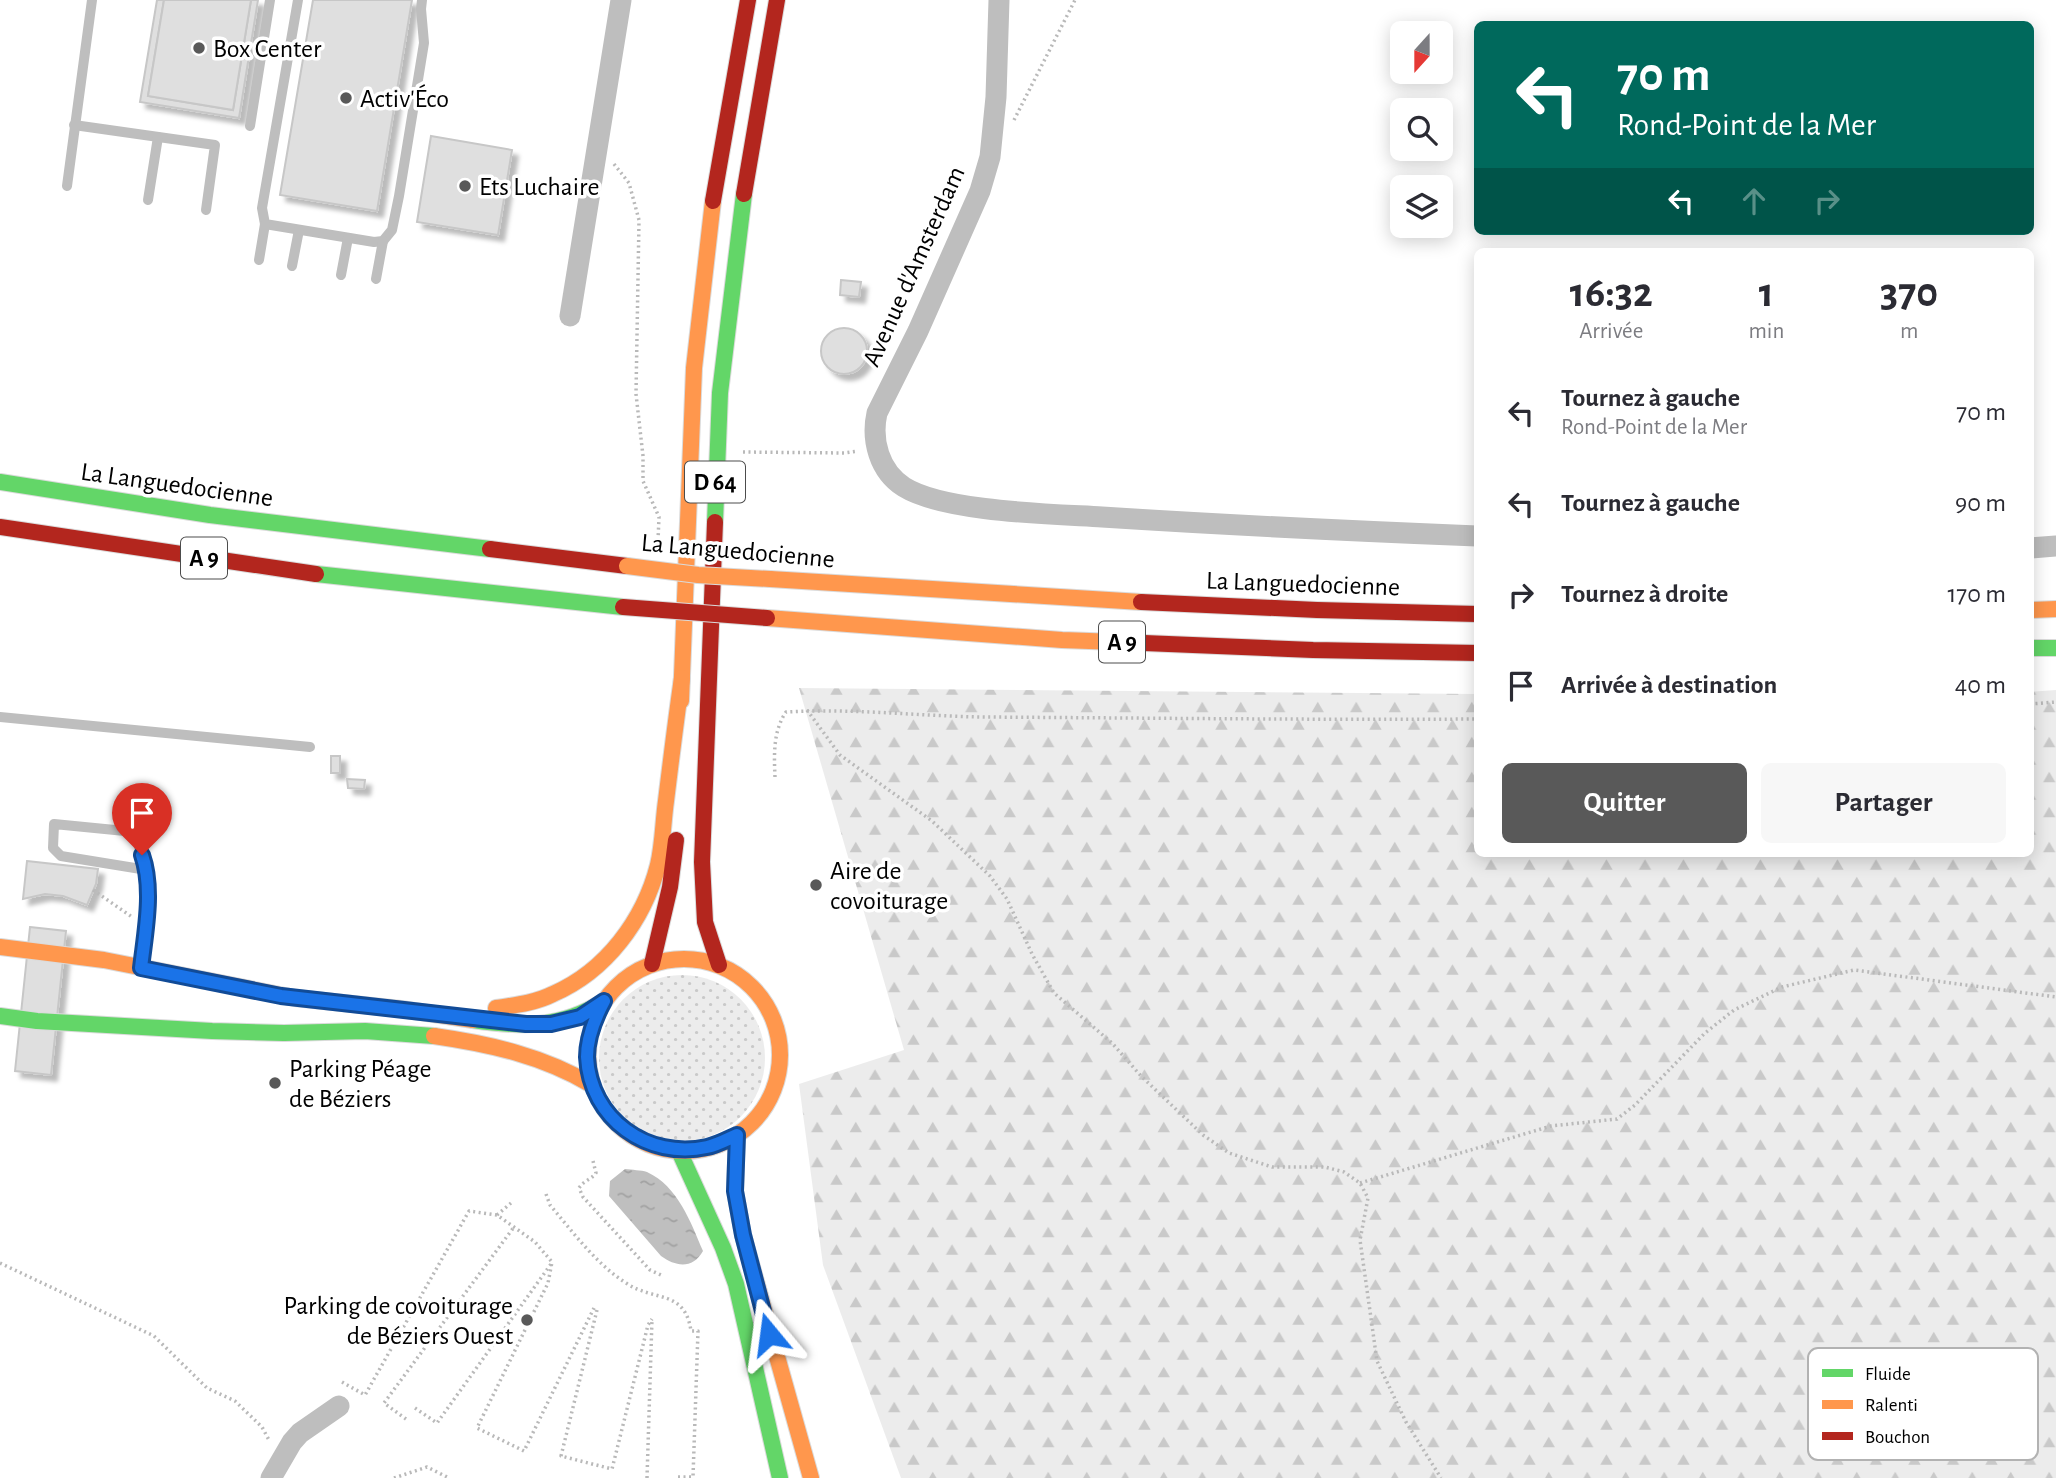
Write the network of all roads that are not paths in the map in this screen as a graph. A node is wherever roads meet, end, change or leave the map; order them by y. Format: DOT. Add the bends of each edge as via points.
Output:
graph roads {
  1 [pos="92,0"];
  2 [pos="270,0"];
  3 [pos="298,0"];
  4 [pos="422,0"];
  5 [pos="621,0"];
  6 [pos="748,0"];
  7 [pos="777,0"];
  8 [pos="999,0"];
  9 [pos="74,125"];
  10 [pos="250,126"];
  11 [pos="158,137"];
  12 [pos="66,186"];
  13 [pos="148,200"];
  14 [pos="206,210"];
  15 [pos="265,224"];
  16 [pos="299,230"];
  17 [pos="348,238"];
  18 [pos="383,241"];
  19 [pos="259,260"];
  20 [pos="292,266"];
  21 [pos="341,275"];
  22 [pos="376,279"];
  23 [pos="570,316"];
  24 [pos="28,471"];
  25 [pos="0,482"];
  26 [pos="71,494"];
  27 [pos="0,527"];
  28 [pos="1474,536"];
  29 [pos="2056,546"];
  30 [pos="2034,548"];
  31 [pos="2056,609"];
  32 [pos="2034,610"];
  33 [pos="1474,614"];
  34 [pos="2056,648"];
  35 [pos="2034,649"];
  36 [pos="1474,653"];
  37 [pos="682,678"];
  38 [pos="0,717"];
  39 [pos="310,747"];
  40 [pos="147,870"];
  41 [pos="0,947"];
  42 [pos="652,964"];
  43 [pos="719,965"];
  44 [pos="141,968"];
  45 [pos="604,1001"];
  46 [pos="418,1010"];
  47 [pos="0,1016"];
  48 [pos="592,1085"];
  49 [pos="737,1135"];
  50 [pos="679,1151"];
  51 [pos="339,1406"];
  52 [pos="276,1470"];
  53 [pos="780,1478"];
  54 [pos="811,1478"];
  1 -- 9 [label="lane"];
  2 -- 10 [label="lane"];
  3 -- 15 [label="lane" via="262,208"];
  4 -- 18 [label="lane" via="424,43 392,230"];
  5 -- 23 [label="street"];
  6 -- 37 [label="main road, D 64" via="722,143 698,319 688,453"];
  7 -- 43 [label="main road, D 64" via="726,318 716,452 702,862 705,922"];
  8 -- 28 [label="street, Avenue d'Amsterdam" via="990,157 980,191 877,413 875,437 883,466 902,486 921,495 1033,513"];
  9 -- 11 [label="lane"];
  9 -- 12 [label="lane"];
  11 -- 13 [label="lane"];
  11 -- 14 [label="lane" via="215,145"];
  15 -- 16 [label="lane"];
  15 -- 19 [label="lane"];
  16 -- 17 [label="lane"];
  16 -- 20 [label="lane"];
  17 -- 18 [label="lane"];
  17 -- 21 [label="lane"];
  18 -- 22 [label="lane"];
  24 -- 26 [label="main road"];
  25 -- 26 [label="main road, La Languedocienne / A 9"];
  26 -- 33 [label="main road, La Languedocienne / A 9, bridge" via="345,533 698,575 1066,598"];
  27 -- 36 [label="main road, A 9, bridge" via="353,579 623,607 1062,640"];
  29 -- 30 [label="street"];
  31 -- 32 [label="main road"];
  34 -- 35 [label="main road"];
  37 -- 42 [label="main road, D 64" via="675,866"];
  37 -- 46 [label="main road" via="657,866 643,906 624,939 586,976 555,994 519,1006"];
  38 -- 39 [label="lane"];
  40 -- 40 [label="lane" via="61,856 53,848 54,824 125,831 136,841"];
  40 -- 44 [label="lane"];
  41 -- 44 [label="main road" via="44,949"];
  42 -- 43 [label="main road" via="685,959"];
  42 -- 45 [label="main road" via="625,978"];
  43 -- 49 [label="main road" via="761,998 774,1021 780,1046 770,1097"];
  44 -- 46 [label="main road" via="281,996"];
  45 -- 46 [label="main road" via="580,1017 551,1024 470,1019"];
  45 -- 48 [label="main road" via="591,1027 587,1056"];
  47 -- 48 [label="main road" via="271,1033 377,1031 476,1042 574,1072"];
  48 -- 50 [label="main road" via="611,1118 631,1135"];
  49 -- 50 [label="main road" via="709,1147"];
  49 -- 54 [label="main road" via="735,1191 743,1235"];
  50 -- 53 [label="main road" via="736,1284"];
  51 -- 52 [label="street" via="300,1433"];
}
